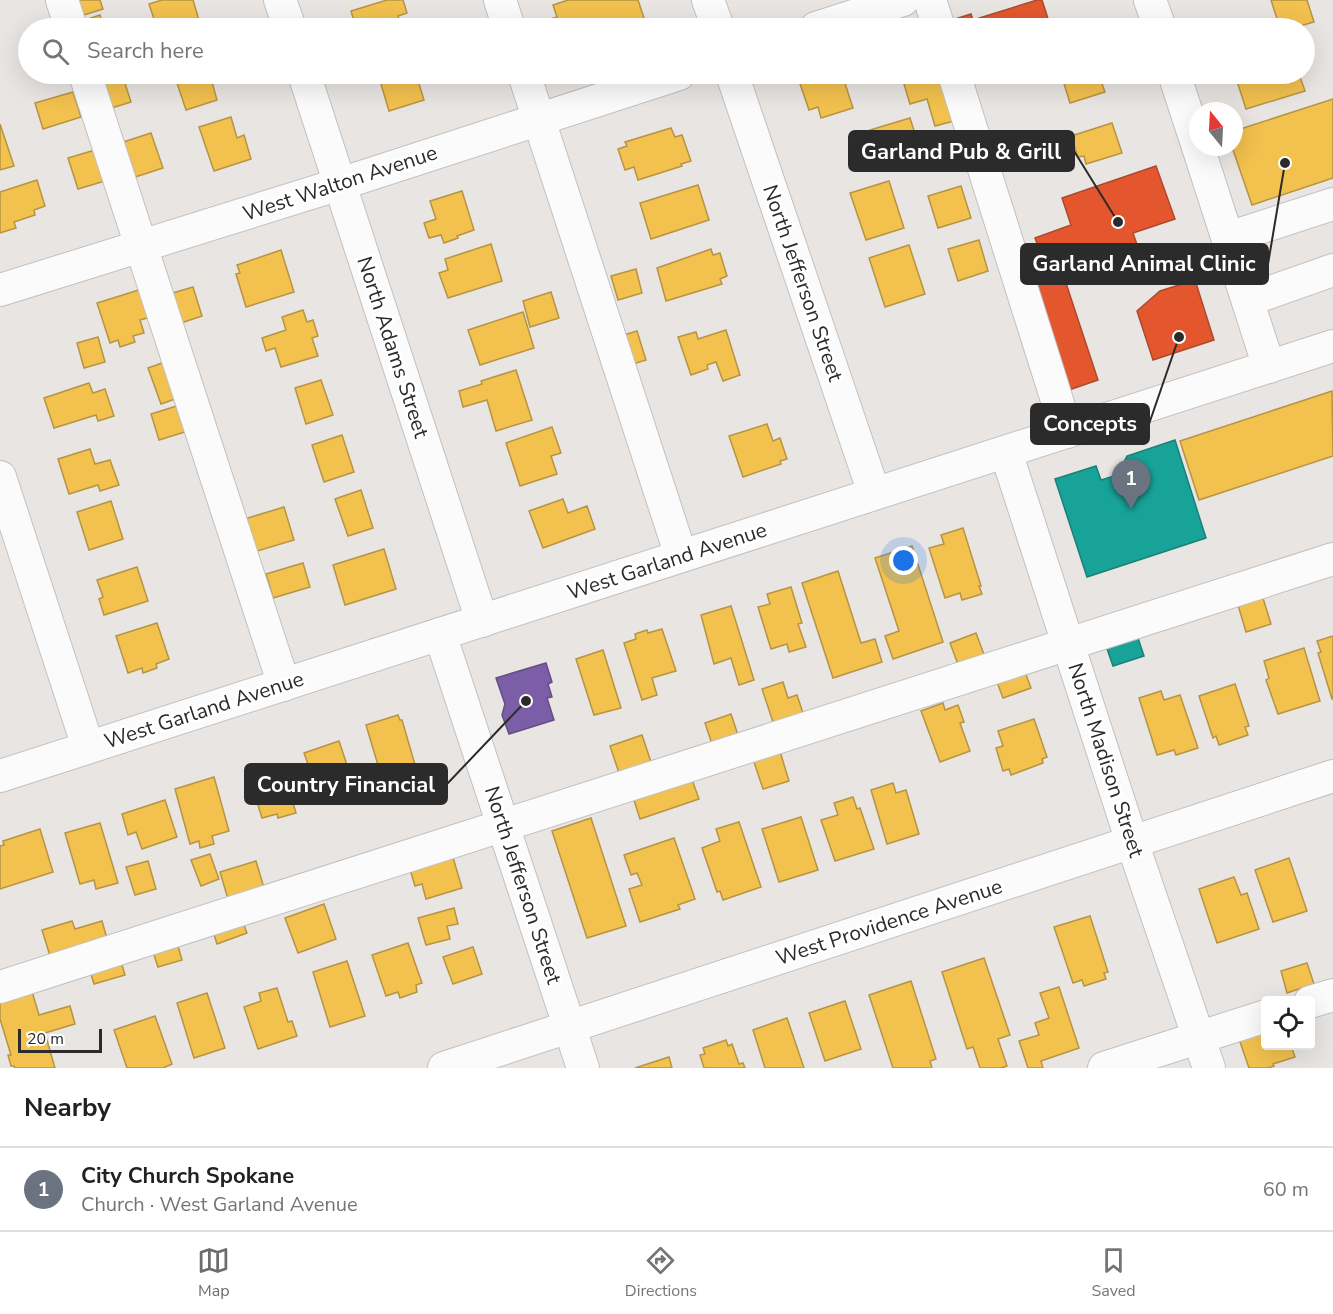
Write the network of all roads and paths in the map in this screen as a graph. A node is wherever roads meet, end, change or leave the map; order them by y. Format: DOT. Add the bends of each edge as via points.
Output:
graph roads {
  1 [pos="62,0"];
  2 [pos="280,0"];
  3 [pos="500,0"];
  4 [pos="708,0"];
  5 [pos="903,0"];
  6 [pos="930,0"];
  7 [pos="1150,0"];
  8 [pos="68,18"];
  9 [pos="286,18"];
  10 [pos="506,18"];
  11 [pos="714,18"];
  12 [pos="847,18"];
  13 [pos="936,18"];
  14 [pos="1156,18"];
  15 [pos="89,84"];
  16 [pos="307,84"];
  17 [pos="527,84"];
  18 [pos="648,84"];
  19 [pos="735,84"];
  20 [pos="957,84"];
  21 [pos="1177,84"];
  22 [pos="539,119"];
  23 [pos="1189,120"];
  24 [pos="1201,156"];
  25 [pos="340,184"];
  26 [pos="1333,204"];
  27 [pos="1228,238"];
  28 [pos="141,246"];
  29 [pos="1333,270"];
  30 [pos="0,290"];
  31 [pos="1248,300"];
  32 [pos="1333,346"];
  33 [pos="1269,367"];
  34 [pos="1067,432"];
  35 [pos="1006,452"];
  36 [pos="0,477"];
  37 [pos="874,493"];
  38 [pos="681,556"];
  39 [pos="1333,559"];
  40 [pos="482,621"];
  41 [pos="440,634"];
  42 [pos="1068,643"];
  43 [pos="284,685"];
  44 [pos="88,747"];
  45 [pos="0,776"];
  46 [pos="1333,776"];
  47 [pos="504,826"];
  48 [pos="1132,842"];
  49 [pos="0,987"];
  50 [pos="1333,994"];
  51 [pos="1315,1001"];
  52 [pos="1261,1018"];
  53 [pos="570,1027"];
  54 [pos="1200,1038"];
  55 [pos="444,1068"];
  56 [pos="583,1068"];
  57 [pos="1104,1068"];
  58 [pos="1209,1068"];
  1 -- 8 [label="street"];
  2 -- 9 [label="street"];
  3 -- 10 [label="street"];
  4 -- 11 [label="street"];
  5 -- 12 [label="street"];
  6 -- 13 [label="street"];
  7 -- 14 [label="street"];
  15 -- 28 [label="street"];
  16 -- 25 [label="street, North Adams Street"];
  17 -- 22 [label="street"];
  18 -- 22 [label="street, West Walton Avenue"];
  19 -- 37 [label="street, North Jefferson Street"];
  20 -- 34 [label="street"];
  21 -- 23 [label="street"];
  22 -- 25 [label="street, West Walton Avenue"];
  22 -- 38 [label="street"];
  24 -- 27 [label="street"];
  25 -- 28 [label="street, West Walton Avenue"];
  25 -- 40 [label="street, North Adams Street"];
  26 -- 27 [label="street"];
  27 -- 31 [label="street"];
  28 -- 30 [label="street, West Walton Avenue"];
  28 -- 43 [label="street"];
  29 -- 31 [label="street"];
  31 -- 33 [label="street"];
  32 -- 33 [label="street, West Garland Avenue"];
  33 -- 34 [label="street, West Garland Avenue"];
  34 -- 35 [label="street, West Garland Avenue"];
  35 -- 37 [label="street, West Garland Avenue"];
  35 -- 42 [label="street, North Madison Street"];
  36 -- 44 [label="street"];
  37 -- 38 [label="street, West Garland Avenue"];
  38 -- 40 [label="street, West Garland Avenue"];
  39 -- 42 [label="street"];
  40 -- 41 [label="street, West Garland Avenue"];
  41 -- 43 [label="street, West Garland Avenue"];
  41 -- 47 [label="street, North Jefferson Street"];
  42 -- 47 [label="street"];
  42 -- 48 [label="street, North Madison Street"];
  43 -- 44 [label="street, West Garland Avenue"];
  44 -- 45 [label="street, West Garland Avenue"];
  46 -- 48 [label="street, West Providence Avenue"];
  47 -- 49 [label="street"];
  47 -- 53 [label="street, North Jefferson Street"];
  48 -- 53 [label="street, West Providence Avenue"];
  48 -- 54 [label="street, North Madison Street"];
  50 -- 51 [label="street"];
  52 -- 54 [label="street"];
  53 -- 55 [label="street, West Providence Avenue"];
  53 -- 56 [label="street, North Jefferson Street"];
  54 -- 57 [label="street"];
  54 -- 58 [label="street, North Madison Street"];
}
